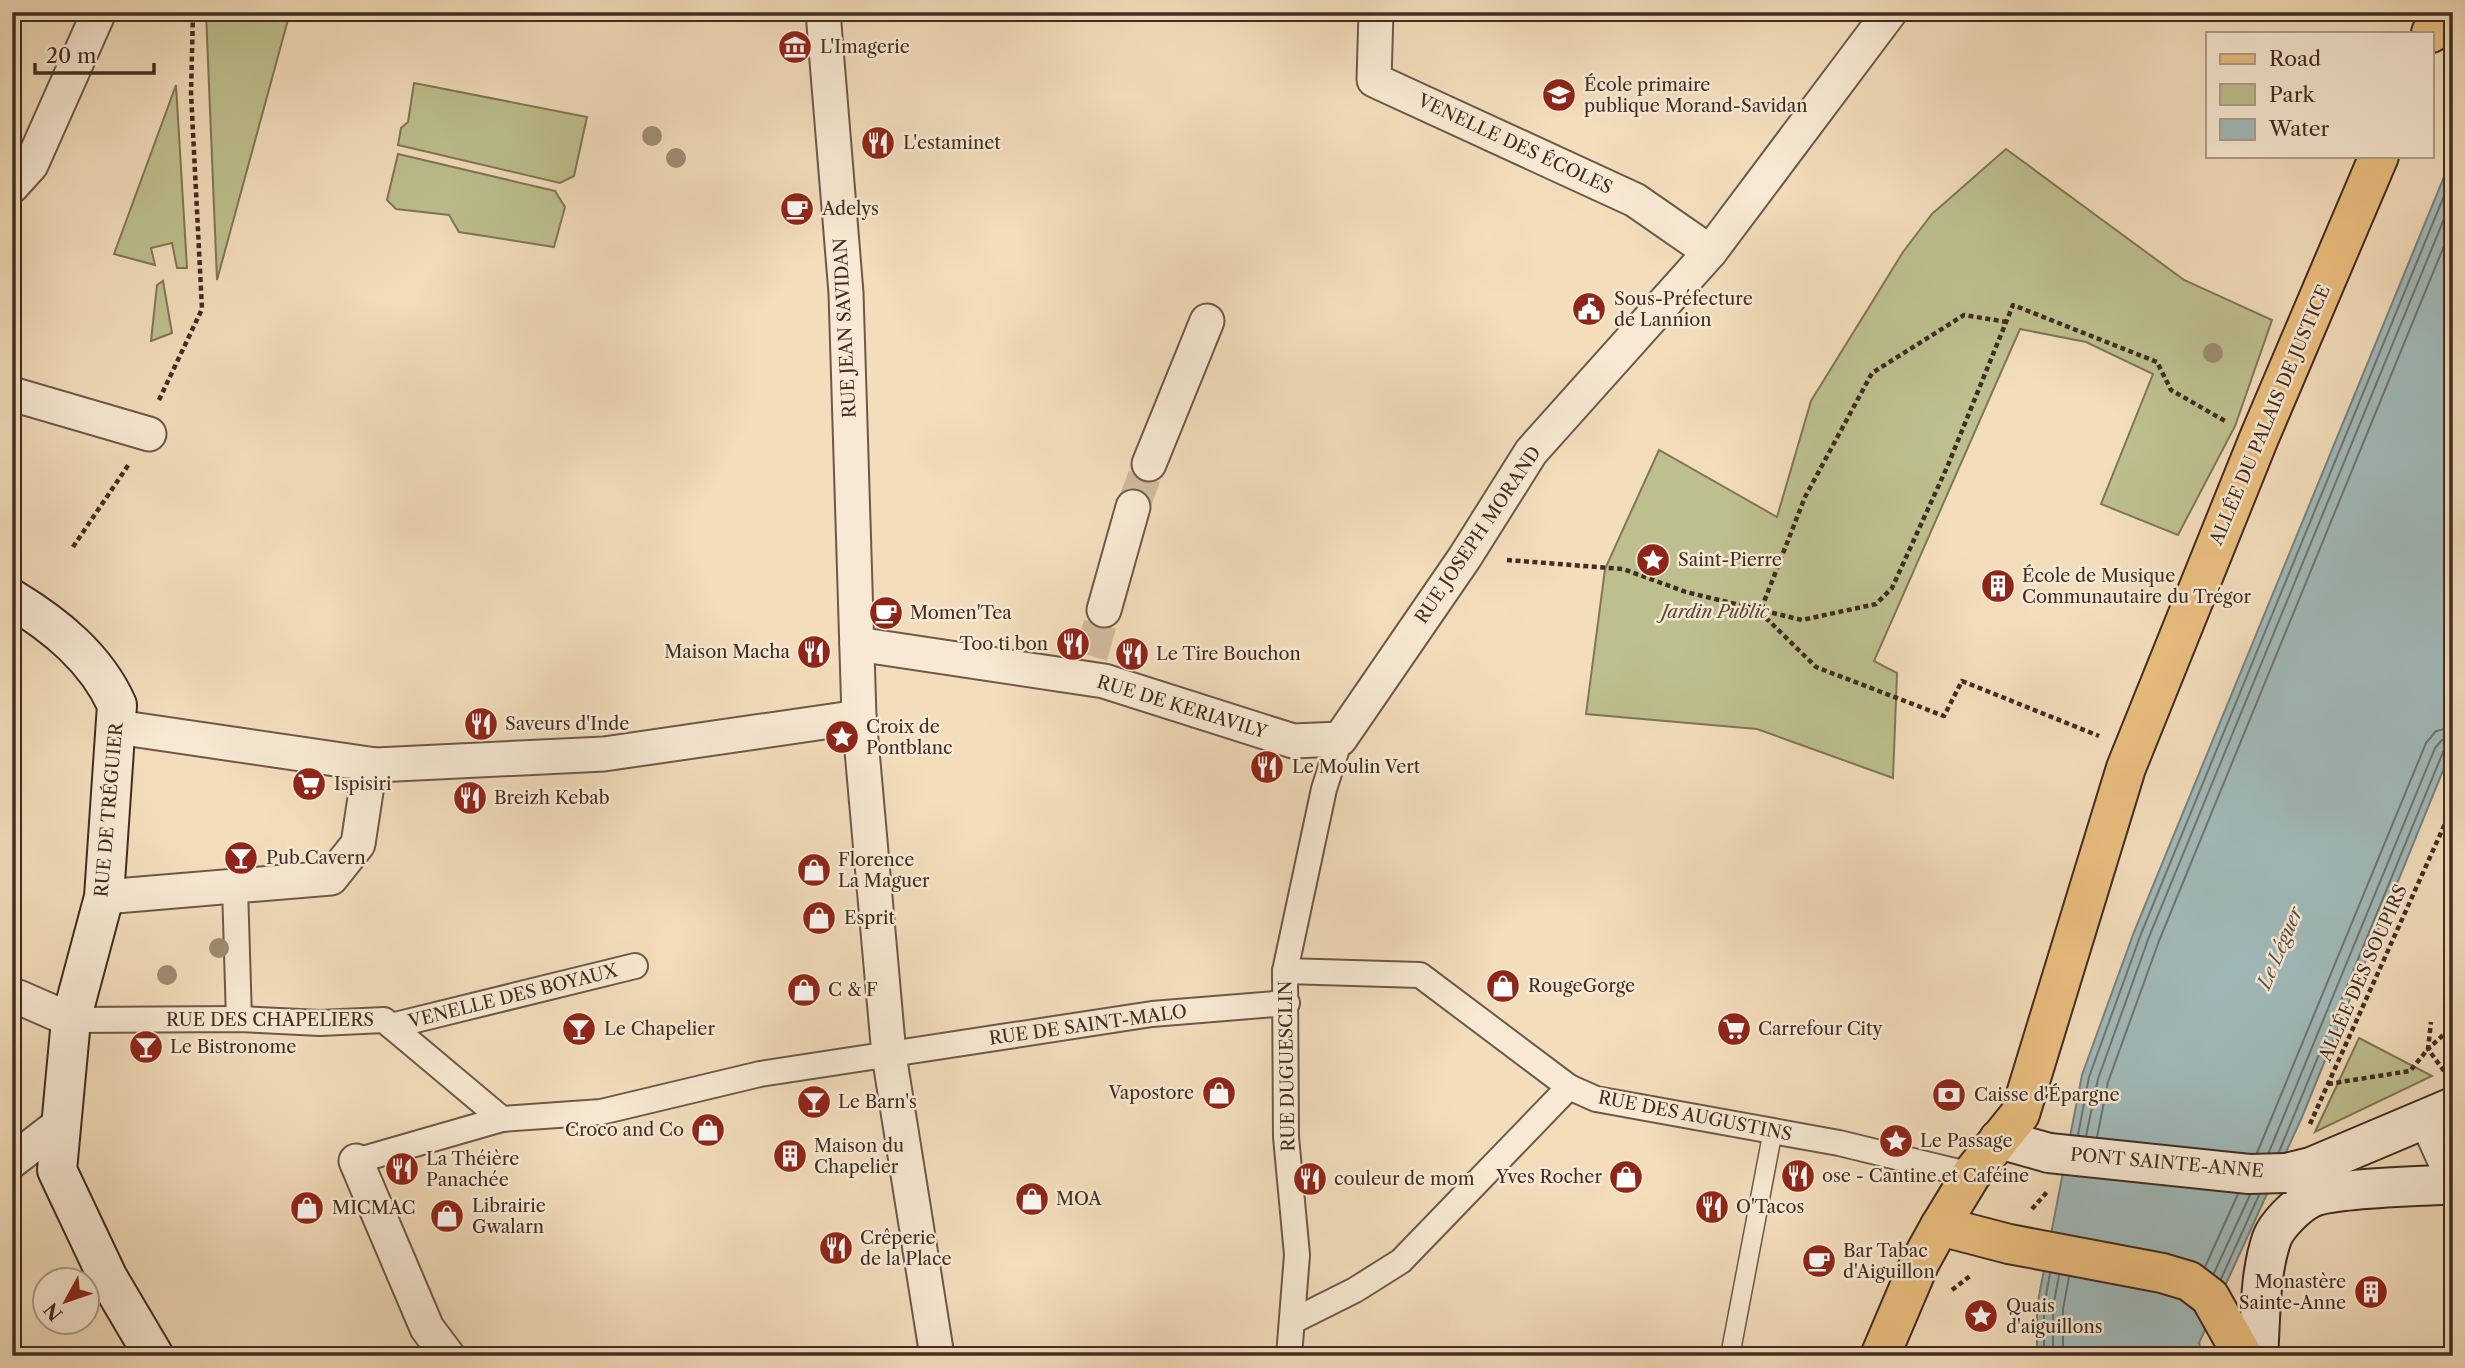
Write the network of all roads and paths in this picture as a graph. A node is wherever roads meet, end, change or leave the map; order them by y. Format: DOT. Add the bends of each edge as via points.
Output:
graph roads {
  1 [pos="99,12"];
  2 [pos="193,12"];
  3 [pos="823,12"];
  4 [pos="1376,12"];
  5 [pos="1890,12"];
  6 [pos="2440,12"];
  7 [pos="2431,32"];
  8 [pos="2378,158"];
  9 [pos="12,186"];
  10 [pos="1710,252"];
  11 [pos="1208,321"];
  12 [pos="2007,322"];
  13 [pos="12,394"];
  14 [pos="2235,426"];
  15 [pos="149,434"];
  16 [pos="1149,464"];
  17 [pos="1133,508"];
  18 [pos="73,548"];
  19 [pos="1465,556"];
  20 [pos="12,599"];
  21 [pos="1104,610"];
  22 [pos="1760,612"];
  23 [pos="857,644"];
  24 [pos="859,717"];
  25 [pos="117,727"];
  26 [pos="1340,739"];
  27 [pos="2106,739"];
  28 [pos="376,765"];
  29 [pos="2453,806"];
  30 [pos="235,887"];
  31 [pos="104,897"];
  32 [pos="635,966"];
  33 [pos="1285,971"];
  34 [pos="2446,992"];
  35 [pos="2453,996"];
  36 [pos="18,997"];
  37 [pos="1287,1003"];
  38 [pos="239,1019"];
  39 [pos="71,1020"];
  40 [pos="2431,1022"];
  41 [pos="391,1026"];
  42 [pos="2453,1026"];
  43 [pos="2428,1049"];
  44 [pos="889,1055"];
  45 [pos="2328,1084"];
  46 [pos="1569,1087"];
  47 [pos="2443,1101"];
  48 [pos="502,1119"];
  49 [pos="60,1124"];
  50 [pos="2010,1127"];
  51 [pos="1773,1130"];
  52 [pos="2305,1135"];
  53 [pos="18,1155"];
  54 [pos="356,1161"];
  55 [pos="1971,1175"];
  56 [pos="2453,1182"];
  57 [pos="1940,1226"];
  58 [pos="1293,1321"];
  59 [pos="154,1356"];
  60 [pos="448,1356"];
  61 [pos="937,1356"];
  62 [pos="1289,1356"];
  63 [pos="1730,1356"];
  64 [pos="1880,1356"];
  65 [pos="2243,1356"];
  66 [pos="2258,1356"];
  1 -- 9 [label="street" via="31,165"];
  2 -- 15 [label="path" via="191,93 202,309 162,391"];
  3 -- 23 [label="street, RUE JEAN SAVIDAN" via="846,293"];
  4 -- 10 [label="street, VENELLE DES ÉCOLES" via="1374,80 1635,200"];
  5 -- 10 [label="street, RUE JOSEPH MORAND"];
  6 -- 7 [label="main road"];
  8 -- 50 [label="main road, ALLÉE DU PALAIS DE JUSTICE" via="2126,768"];
  10 -- 19 [label="street, RUE JOSEPH MORAND" via="1531,452"];
  11 -- 16 [label="street"];
  12 -- 14 [label="path" via="2014,305 2157,362 2171,390"];
  12 -- 22 [label="path" via="1964,314 1872,373 1805,497"];
  12 -- 22 [label="path" via="1892,589 1876,604 1802,621"];
  13 -- 15 [label="street"];
  15 -- 18 [label="path"];
  17 -- 21 [label="street"];
  19 -- 22 [label="path" via="1623,569"];
  19 -- 26 [label="street, RUE JOSEPH MORAND"];
  20 -- 25 [label="main road, RUE DE TRÉGUIER" via="88,658 106,680 117,705"];
  22 -- 27 [label="path" via="1816,667 1944,716 1962,681"];
  23 -- 24 [label="street, RUE JEAN SAVIDAN"];
  23 -- 26 [label="street, RUE DE KERIAVILY" via="1089,667 1104,681 1293,741"];
  24 -- 28 [label="street" via="604,754"];
  24 -- 44 [label="street, RUE JEAN SAVIDAN"];
  25 -- 28 [label="street"];
  25 -- 31 [label="main road, RUE DE TRÉGUIER"];
  26 -- 33 [label="street, RUE DUGUESCLIN" via="1324,789"];
  28 -- 30 [label="street" via="367,785 358,844 331,878"];
  29 -- 45 [label="path, ALLÉE DES SOUPIRS"];
  30 -- 31 [label="street"];
  30 -- 38 [label="street"];
  31 -- 39 [label="main road, RUE DE TRÉGUIER"];
  32 -- 41 [label="street, VENELLE DES BOYAUX"];
  33 -- 37 [label="street, RUE DUGUESCLIN"];
  33 -- 46 [label="street, RUE DES AUGUSTINS" via="1420,975"];
  34 -- 35 [label="path"];
  36 -- 39 [label="street"];
  37 -- 44 [label="street, RUE DE SAINT-MALO" via="1152,1014"];
  37 -- 58 [label="street, RUE DUGUESCLIN" via="1286,1137 1297,1255"];
  38 -- 39 [label="street, RUE DES CHAPELIERS"];
  38 -- 41 [label="street, RUE DES CHAPELIERS" via="384,1020"];
  39 -- 49 [label="main road, RUE DE TRÉGUIER"];
  40 -- 43 [label="path"];
  41 -- 48 [label="street, RUE DES CHAPELIERS"];
  42 -- 43 [label="path"];
  43 -- 45 [label="path" via="2410,1071"];
  43 -- 47 [label="path"];
  44 -- 48 [label="street" via="760,1074 601,1112"];
  44 -- 61 [label="street, RUE JEAN SAVIDAN"];
  45 -- 52 [label="path, ALLÉE DES SOUPIRS"];
  46 -- 51 [label="street, RUE DES AUGUSTINS" via="1596,1099"];
  46 -- 58 [label="street" via="1401,1261"];
  47 -- 50 [label="main road, PONT SAINTE-ANNE, bridge" via="2311,1167 2286,1173 2249,1174 2049,1153"];
  47 -- 56 [label="street"];
  48 -- 54 [label="street"];
  49 -- 53 [label="street"];
  49 -- 59 [label="main road, RUE DE TRÉGUIER" via="57,1170 108,1278"];
  50 -- 55 [label="main road"];
  51 -- 55 [label="street, RUE DES AUGUSTINS"];
  51 -- 63 [label="lane"];
  54 -- 60 [label="street" via="427,1328"];
  55 -- 57 [label="main road"];
  56 -- 66 [label="main road" via="2308,1199 2273,1236 2264,1270"];
  57 -- 64 [label="main road"];
  57 -- 65 [label="main road" via="2189,1281 2210,1297"];
  58 -- 62 [label="street, RUE DUGUESCLIN"];
}
